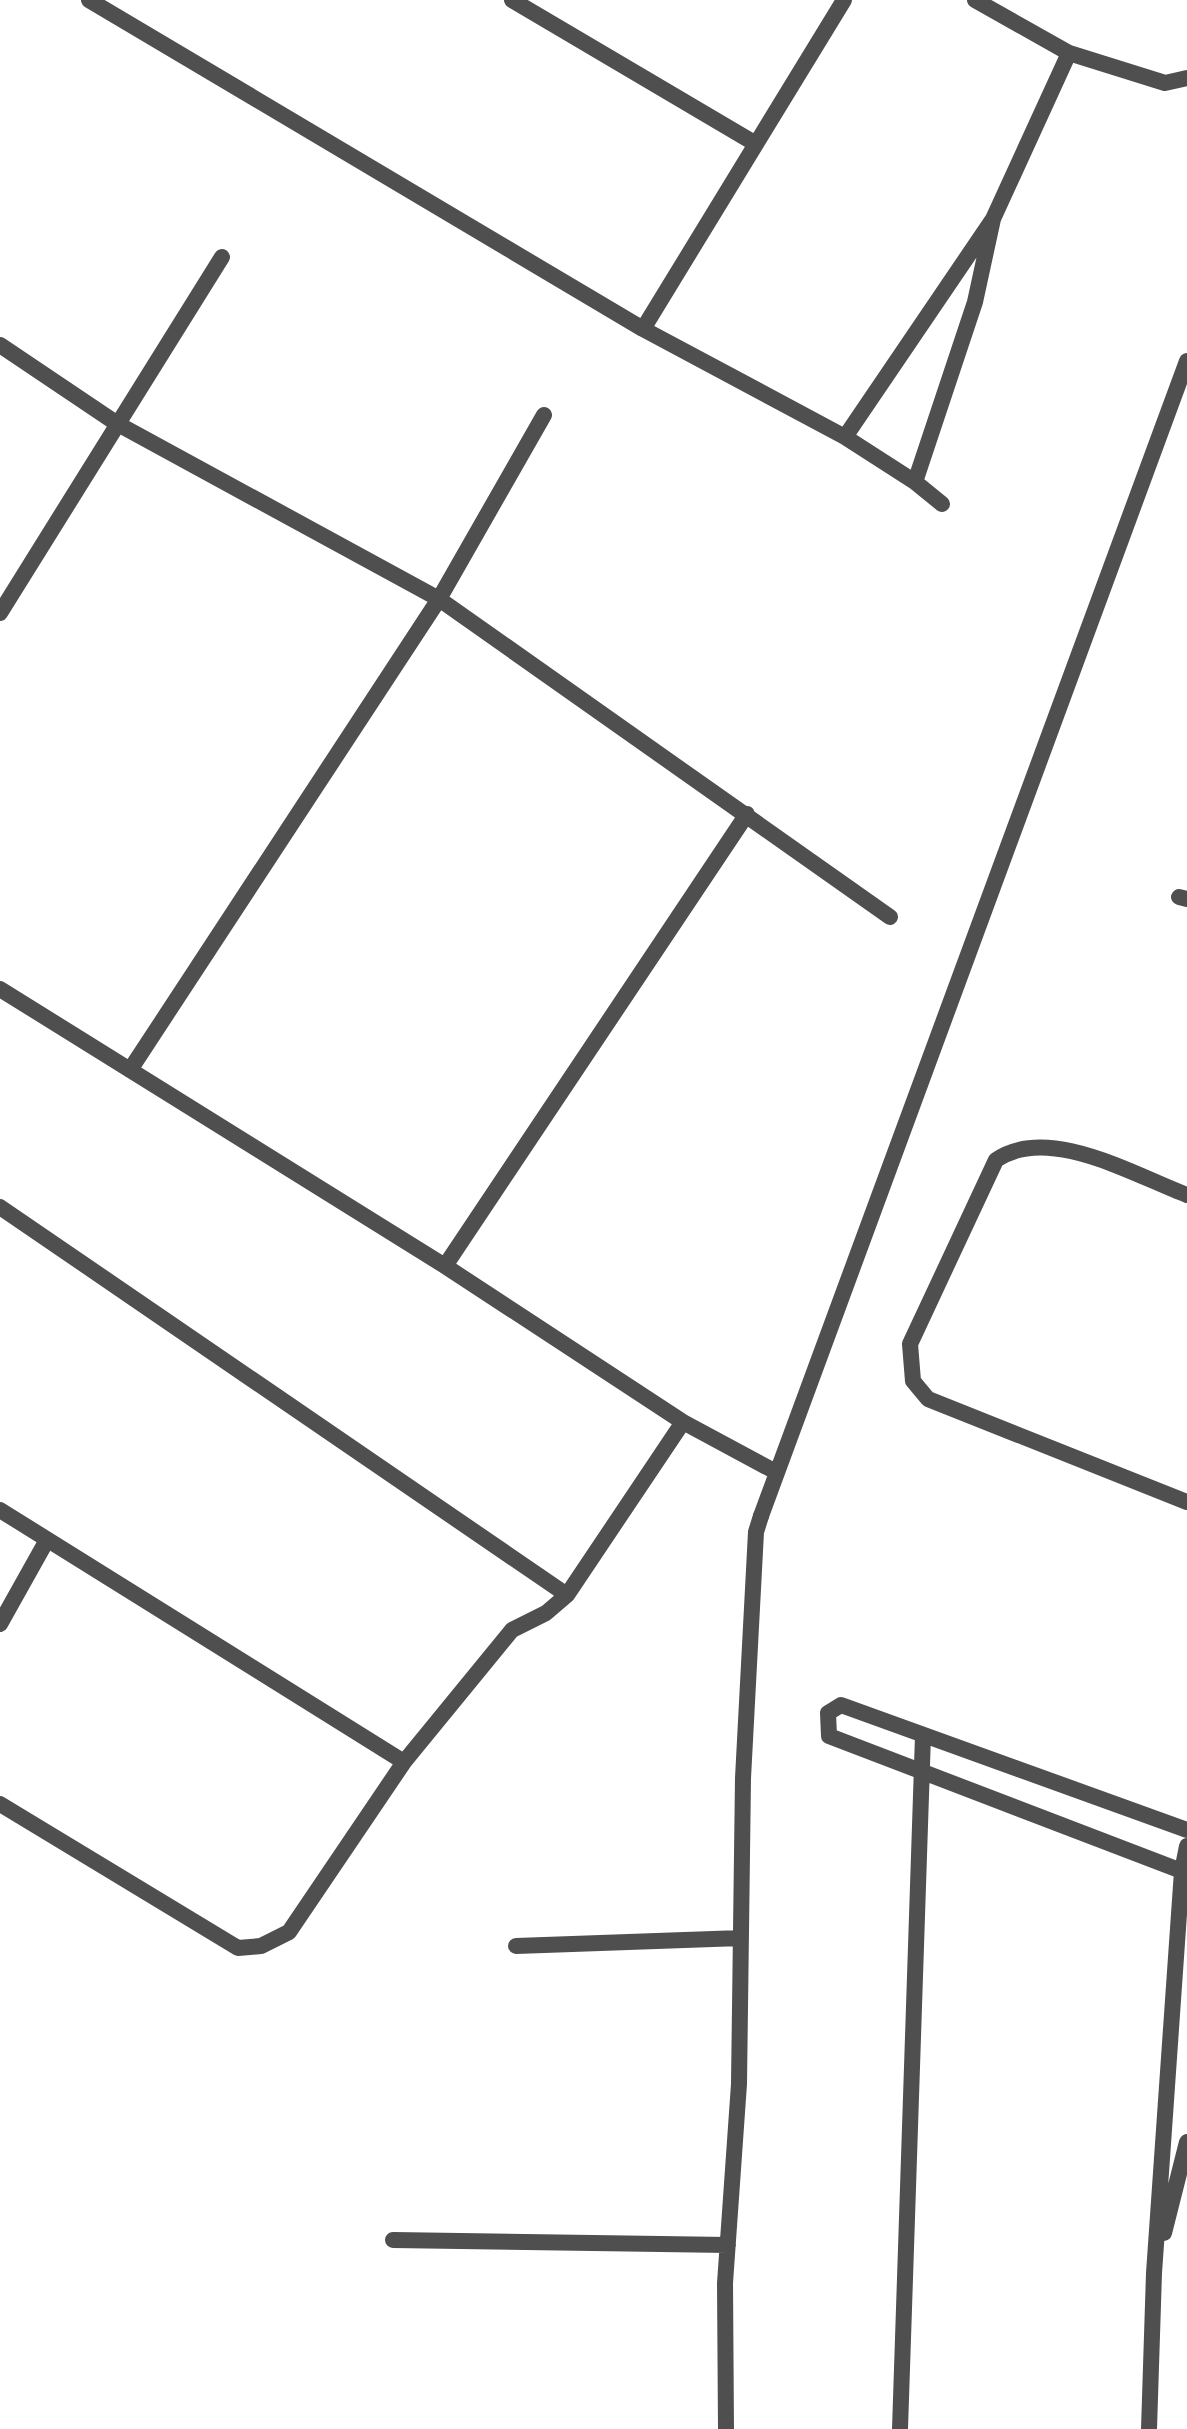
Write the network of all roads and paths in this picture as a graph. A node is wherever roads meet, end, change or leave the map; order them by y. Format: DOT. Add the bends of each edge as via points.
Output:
graph roads {
  1 [pos="89,0"];
  2 [pos="512,0"];
  3 [pos="844,0"];
  4 [pos="975,0"];
  5 [pos="106,5"];
  6 [pos="1069,53"];
  7 [pos="1187,78"];
  8 [pos="756,144"];
  9 [pos="993,219"];
  10 [pos="222,257"];
  11 [pos="643,329"];
  12 [pos="0,345"];
  13 [pos="1187,361"];
  14 [pos="544,415"];
  15 [pos="116,423"];
  16 [pos="845,437"];
  17 [pos="915,482"];
  18 [pos="942,504"];
  19 [pos="439,599"];
  20 [pos="0,613"];
  21 [pos="747,814"];
  22 [pos="890,917"];
  23 [pos="0,989"];
  24 [pos="130,1070"];
  25 [pos="1187,1195"];
  26 [pos="0,1207"];
  27 [pos="445,1266"];
  28 [pos="683,1422"];
  29 [pos="776,1472"];
  30 [pos="1187,1502"];
  31 [pos="0,1510"];
  32 [pos="47,1540"];
  33 [pos="567,1595"];
  34 [pos="0,1624"];
  35 [pos="923,1735"];
  36 [pos="404,1762"];
  37 [pos="922,1770"];
  38 [pos="0,1804"];
  39 [pos="1187,1830"];
  40 [pos="1187,1846"];
  41 [pos="1185,1872"];
  42 [pos="741,1938"];
  43 [pos="516,1946"];
  44 [pos="1187,2142"];
  45 [pos="393,2240"];
  46 [pos="728,2245"];
  47 [pos="1154,2273"];
  48 [pos="726,2429"];
  49 [pos="900,2429"];
  50 [pos="1149,2429"];
  1 -- 5 [label="street"];
  2 -- 8 [label="street"];
  3 -- 8 [label="street"];
  4 -- 6 [label="street"];
  5 -- 11 [label="street"];
  6 -- 7 [label="street" via="1165,83"];
  6 -- 9 [label="street"];
  8 -- 11 [label="street"];
  9 -- 16 [label="street"];
  9 -- 17 [label="street" via="975,302"];
  10 -- 15 [label="street"];
  11 -- 16 [label="street"];
  12 -- 15 [label="street"];
  13 -- 29 [label="street"];
  14 -- 19 [label="street"];
  15 -- 19 [label="street"];
  15 -- 20 [label="street"];
  16 -- 17 [label="street"];
  17 -- 18 [label="street"];
  19 -- 21 [label="street"];
  19 -- 24 [label="street"];
  21 -- 22 [label="street"];
  21 -- 27 [label="street"];
  23 -- 24 [label="street"];
  24 -- 27 [label="street"];
  25 -- 30 [label="street" via="1061,1147 1012,1149 996,1160 910,1344 913,1381 928,1399"];
  26 -- 33 [label="street"];
  27 -- 28 [label="street"];
  28 -- 29 [label="street"];
  28 -- 33 [label="street"];
  29 -- 42 [label="street" via="756,1532"];
  31 -- 32 [label="street"];
  32 -- 34 [label="street"];
  32 -- 36 [label="street"];
  33 -- 36 [label="street" via="512,1630"];
  35 -- 37 [label="street"];
  35 -- 37 [label="street" via="841,1705 828,1713 826,1724 829,1736"];
  35 -- 39 [label="street"];
  36 -- 38 [label="street" via="289,1932 261,1946 238,1948"];
  37 -- 41 [label="street"];
  37 -- 49 [label="street"];
  40 -- 41 [label="street"];
  41 -- 47 [label="street"];
  42 -- 43 [label="street"];
  42 -- 46 [label="street" via="739,2084"];
  44 -- 47 [label="street"];
  45 -- 46 [label="street"];
  46 -- 48 [label="street"];
  47 -- 50 [label="street"];
}
